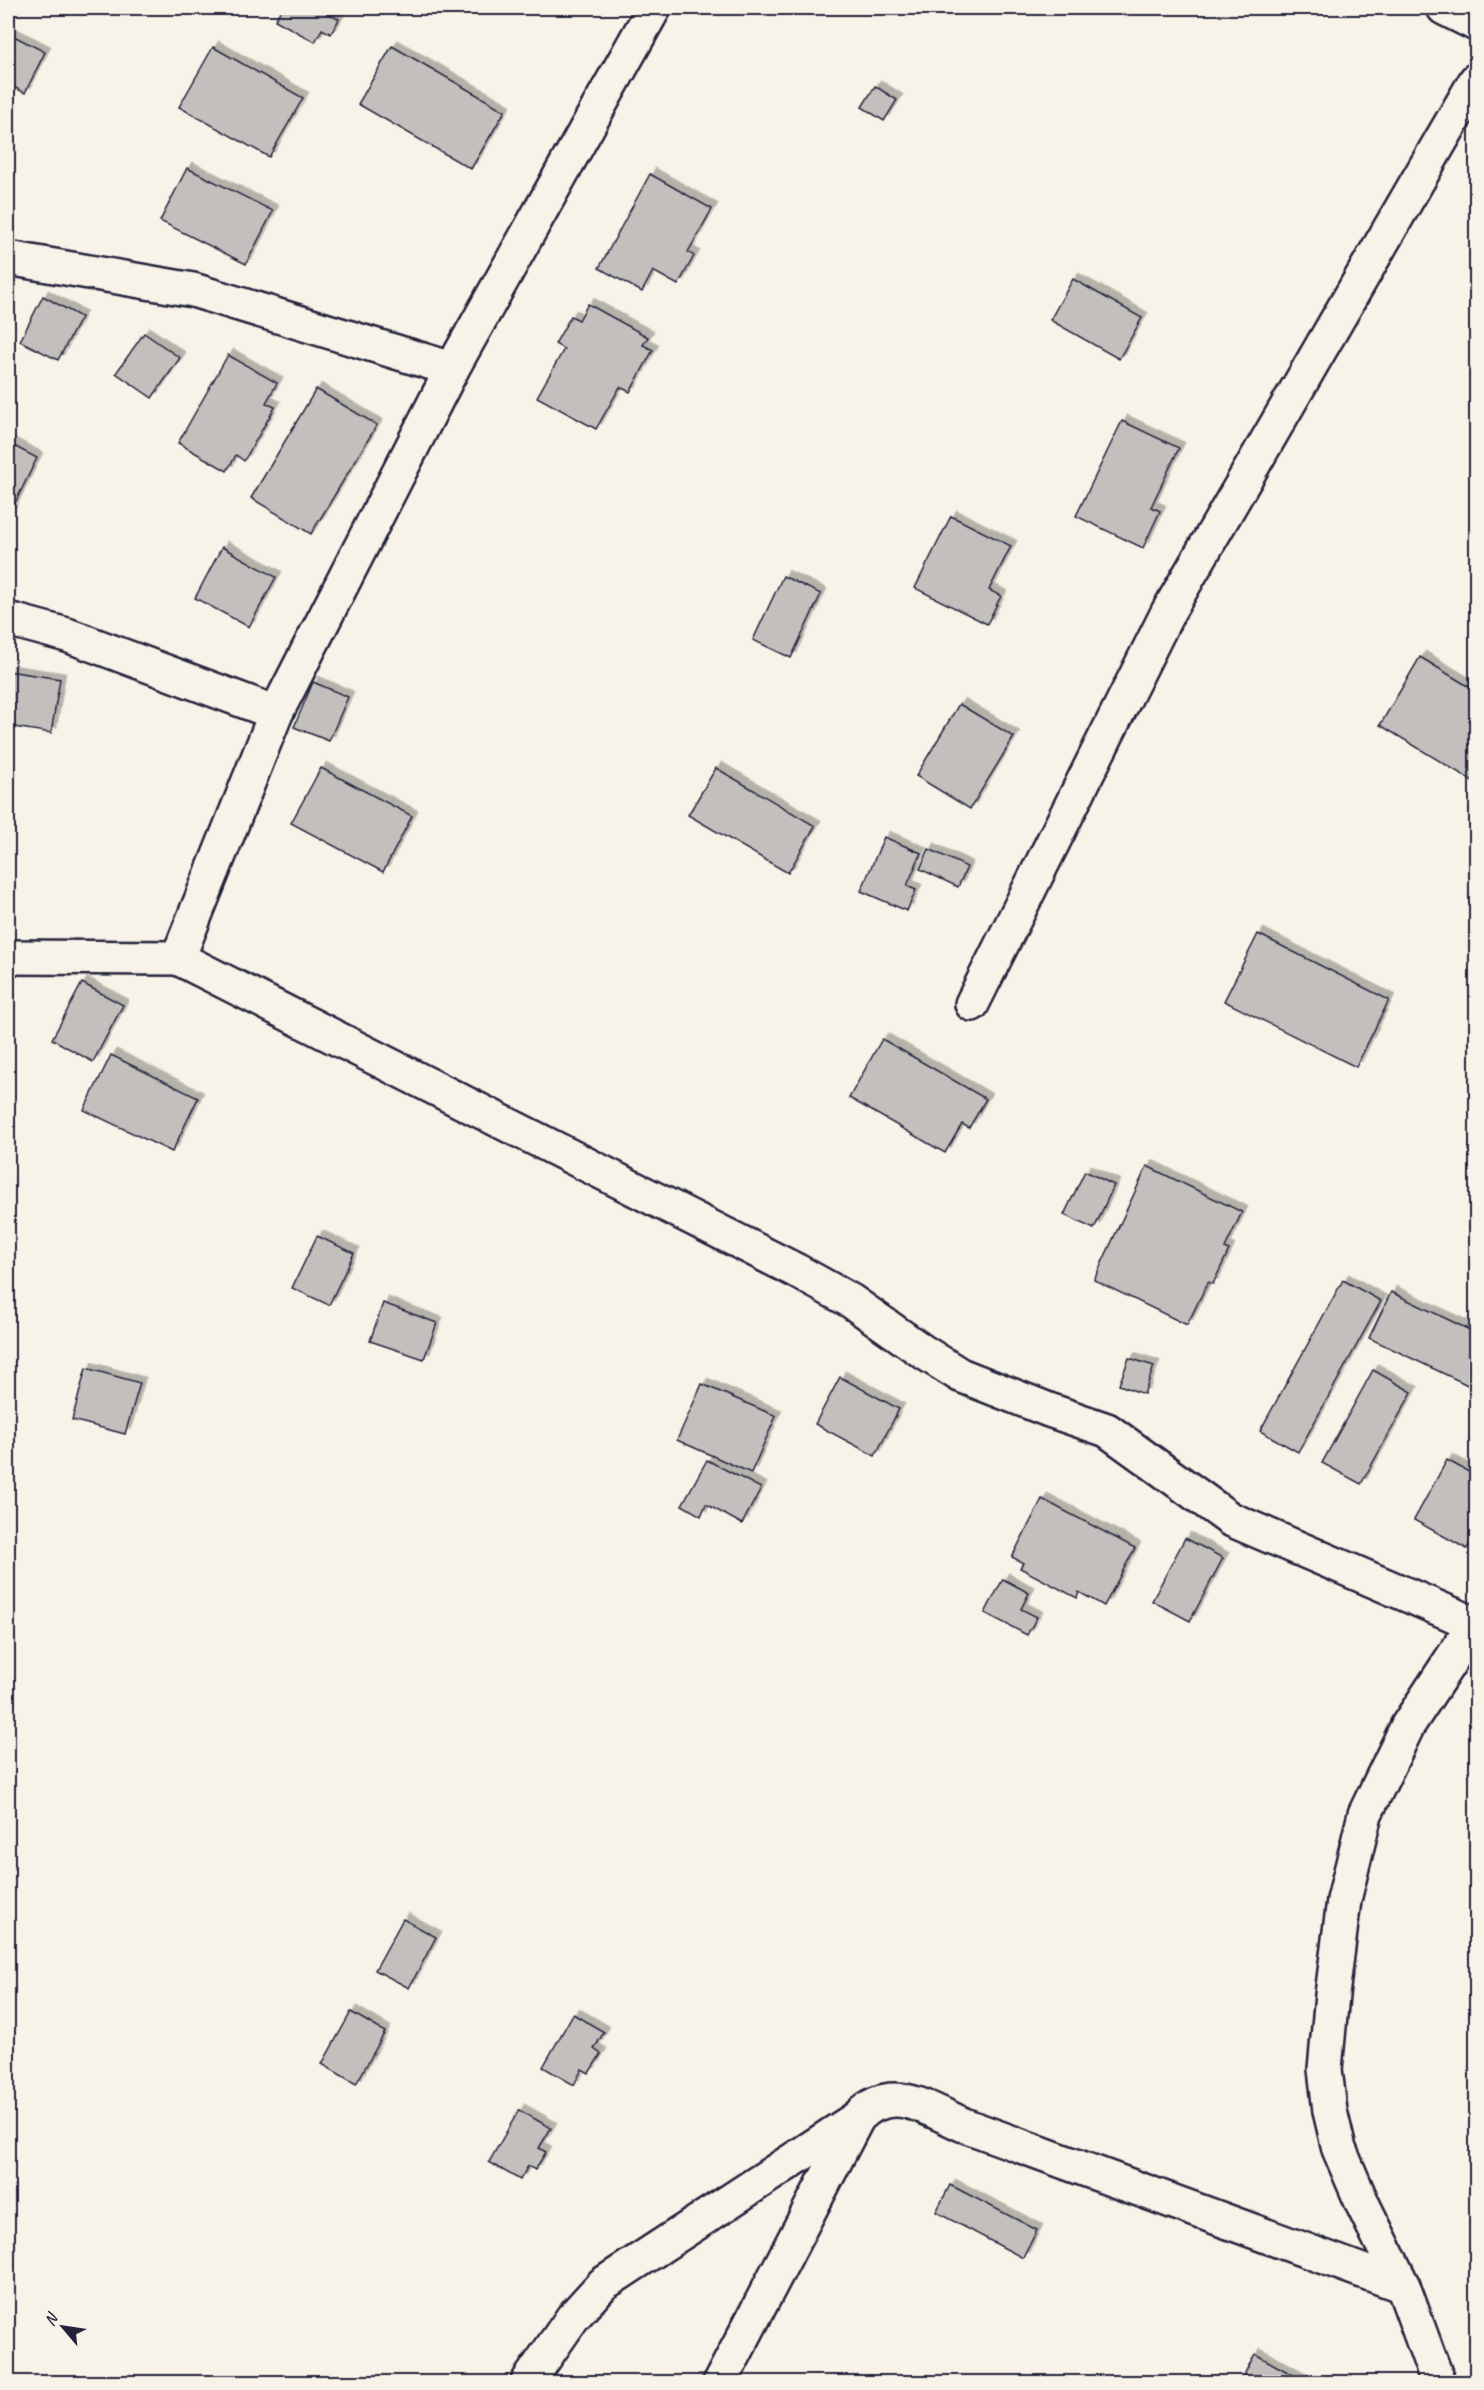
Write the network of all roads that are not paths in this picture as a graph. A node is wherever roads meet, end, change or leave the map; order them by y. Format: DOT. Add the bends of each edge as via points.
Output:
graph roads {
  1 [pos="654,8"];
  2 [pos="1444,8"];
  3 [pos="1476,24"];
  4 [pos="1476,80"];
  5 [pos="8,258"];
  6 [pos="452,369"];
  7 [pos="8,619"];
  8 [pos="276,713"];
  9 [pos="8,957"];
  10 [pos="178,958"];
  11 [pos="972,1004"];
  12 [pos="1476,1623"];
  13 [pos="858,2117"];
  14 [pos="1403,2286"];
  15 [pos="528,2382"];
  16 [pos="720,2382"];
  17 [pos="1438,2382"];
  1 -- 6 [label="street"];
  2 -- 3 [label="street"];
  4 -- 11 [label="street" via="1168,612"];
  5 -- 6 [label="street" via="193,291"];
  6 -- 8 [label="street"];
  7 -- 8 [label="street" via="67,635"];
  8 -- 10 [label="street"];
  9 -- 10 [label="street"];
  10 -- 12 [label="street" via="797,1271 851,1301 960,1375 1107,1430 1230,1519"];
  12 -- 14 [label="street" via="1408,1725 1365,1814 1344,1900 1332,1995 1325,2069 1339,2149"];
  13 -- 14 [label="street" via="869,2106 901,2098 964,2125"];
  13 -- 15 [label="street" via="603,2284 573,2317"];
  13 -- 16 [label="street"];
  14 -- 17 [label="street"];
}
